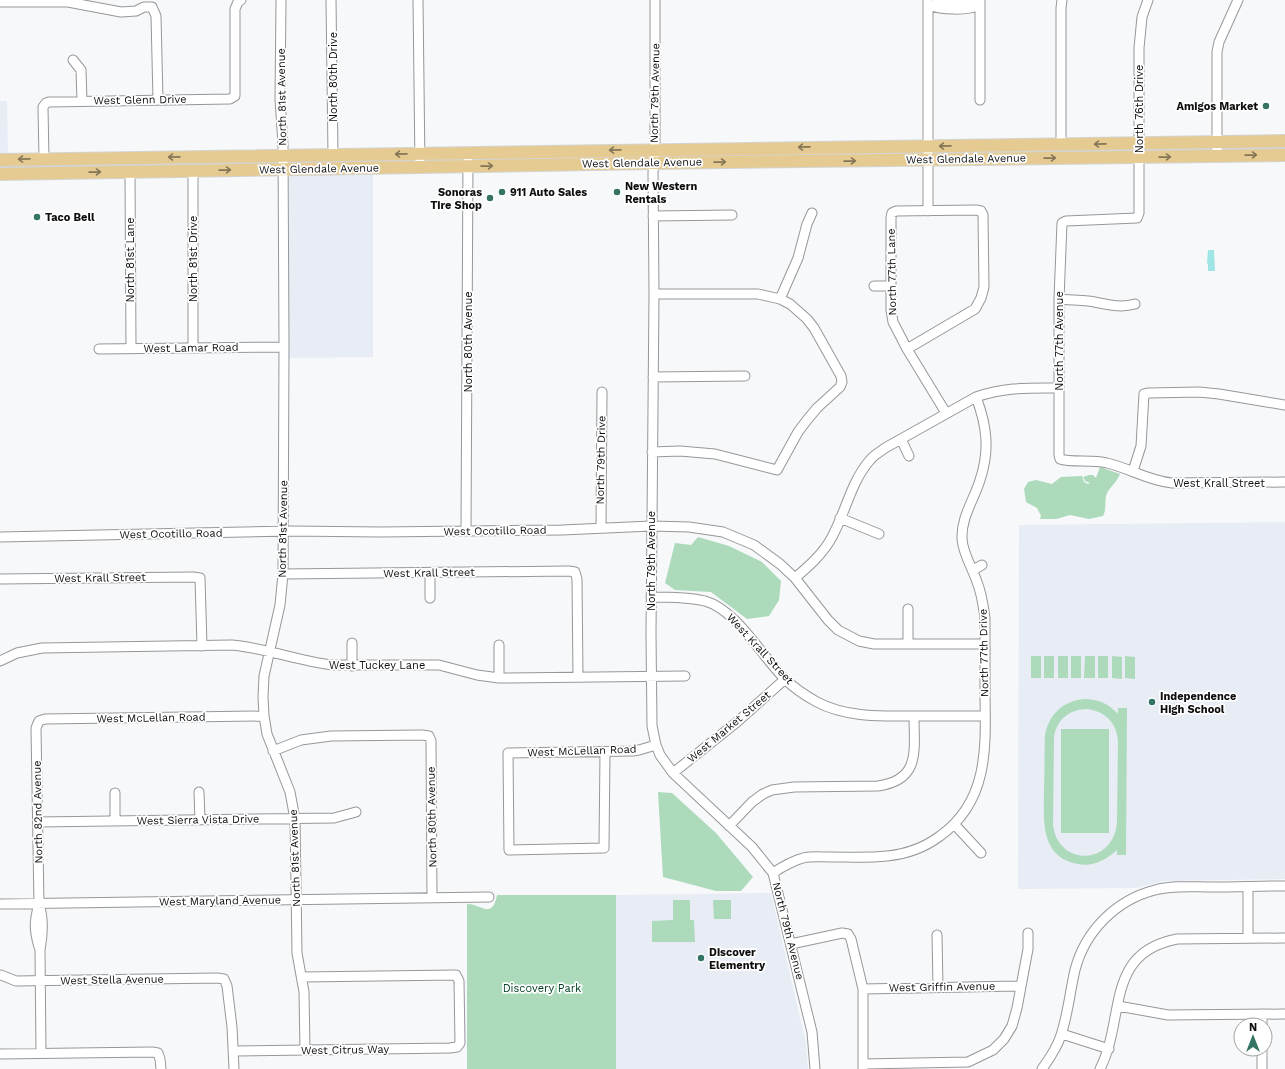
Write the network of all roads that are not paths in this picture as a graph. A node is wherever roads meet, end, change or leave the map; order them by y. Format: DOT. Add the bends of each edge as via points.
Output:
graph roads {
  1 [pos="281,0"];
  2 [pos="331,0"];
  3 [pos="418,0"];
  4 [pos="655,0"];
  5 [pos="1062,0"];
  6 [pos="1148,0"];
  7 [pos="1238,0"];
  8 [pos="239,1"];
  9 [pos="0,2"];
  10 [pos="928,2"];
  11 [pos="980,3"];
  12 [pos="74,60"];
  13 [pos="158,100"];
  14 [pos="980,100"];
  15 [pos="82,101"];
  16 [pos="1285,141"];
  17 [pos="1216,142"];
  18 [pos="1139,143"];
  19 [pos="1061,144"];
  20 [pos="927,146"];
  21 [pos="654,149"];
  22 [pos="468,152"];
  23 [pos="420,153"];
  24 [pos="283,155"];
  25 [pos="333,155"];
  26 [pos="1285,155"];
  27 [pos="1217,156"];
  28 [pos="1138,157"];
  29 [pos="98,158"];
  30 [pos="44,159"];
  31 [pos="0,160"];
  32 [pos="927,160"];
  33 [pos="653,163"];
  34 [pos="468,166"];
  35 [pos="420,167"];
  36 [pos="283,169"];
  37 [pos="193,171"];
  38 [pos="130,172"];
  39 [pos="46,173"];
  40 [pos="0,174"];
  41 [pos="928,211"];
  42 [pos="812,213"];
  43 [pos="653,216"];
  44 [pos="732,216"];
  45 [pos="1062,223"];
  46 [pos="874,286"];
  47 [pos="891,286"];
  48 [pos="654,294"];
  49 [pos="780,299"];
  50 [pos="1059,299"];
  51 [pos="1135,304"];
  52 [pos="284,347"];
  53 [pos="131,348"];
  54 [pos="193,348"];
  55 [pos="99,349"];
  56 [pos="907,349"];
  57 [pos="745,376"];
  58 [pos="653,377"];
  59 [pos="1058,388"];
  60 [pos="602,392"];
  61 [pos="976,397"];
  62 [pos="1285,405"];
  63 [pos="946,413"];
  64 [pos="901,439"];
  65 [pos="652,452"];
  66 [pos="909,456"];
  67 [pos="1060,459"];
  68 [pos="1133,472"];
  69 [pos="1285,482"];
  70 [pos="840,518"];
  71 [pos="652,526"];
  72 [pos="601,528"];
  73 [pos="466,531"];
  74 [pos="283,532"];
  75 [pos="879,534"];
  76 [pos="0,537"];
  77 [pos="982,565"];
  78 [pos="973,570"];
  79 [pos="430,573"];
  80 [pos="283,574"];
  81 [pos="795,578"];
  82 [pos="0,580"];
  83 [pos="430,598"];
  84 [pos="651,598"];
  85 [pos="908,609"];
  86 [pos="352,643"];
  87 [pos="908,644"];
  88 [pos="985,644"];
  89 [pos="499,645"];
  90 [pos="202,646"];
  91 [pos="270,652"];
  92 [pos="0,661"];
  93 [pos="352,666"];
  94 [pos="650,676"];
  95 [pos="685,676"];
  96 [pos="578,677"];
  97 [pos="499,678"];
  98 [pos="785,679"];
  99 [pos="264,716"];
  100 [pos="914,716"];
  101 [pos="985,716"];
  102 [pos="39,721"];
  103 [pos="656,745"];
  104 [pos="273,751"];
  105 [pos="604,752"];
  106 [pos="673,773"];
  107 [pos="199,792"];
  108 [pos="115,793"];
  109 [pos="356,812"];
  110 [pos="295,819"];
  111 [pos="200,820"];
  112 [pos="115,821"];
  113 [pos="38,822"];
  114 [pos="954,825"];
  115 [pos="729,826"];
  116 [pos="981,853"];
  117 [pos="773,872"];
  118 [pos="1248,886"];
  119 [pos="1285,886"];
  120 [pos="489,897"];
  121 [pos="432,898"];
  122 [pos="296,900"];
  123 [pos="0,904"];
  124 [pos="39,904"];
  125 [pos="1028,933"];
  126 [pos="937,935"];
  127 [pos="1248,938"];
  128 [pos="1285,938"];
  129 [pos="791,944"];
  130 [pos="1,974"];
  131 [pos="302,977"];
  132 [pos="41,981"];
  133 [pos="1021,986"];
  134 [pos="938,987"];
  135 [pos="863,989"];
  136 [pos="1118,1006"];
  137 [pos="1262,1014"];
  138 [pos="1285,1014"];
  139 [pos="1062,1034"];
  140 [pos="1109,1049"];
  141 [pos="305,1050"];
  142 [pos="234,1051"];
  143 [pos="0,1054"];
  144 [pos="41,1054"];
  145 [pos="1262,1057"];
  146 [pos="863,1066"];
  147 [pos="161,1069"];
  148 [pos="234,1069"];
  149 [pos="815,1069"];
  150 [pos="1042,1069"];
  151 [pos="1100,1069"];
  152 [pos="1262,1069"];
  1 -- 24 [label="street, North 81st Avenue" via="280,99"];
  2 -- 25 [label="street, North 80th Drive"];
  3 -- 23 [label="street"];
  4 -- 21 [label="street, North 79th Avenue"];
  5 -- 19 [label="street"];
  6 -- 18 [label="street, North 76th Drive" via="1139,37"];
  7 -- 17 [label="street" via="1217,52"];
  8 -- 13 [label="street, West Glenn Drive" via="235,9 235,96 230,99"];
  9 -- 13 [label="street" via="68,2 121,12 152,6 156,16"];
  10 -- 11 [label="street"];
  10 -- 20 [label="street"];
  11 -- 14 [label="street"];
  12 -- 15 [label="street" via="81,70"];
  13 -- 15 [label="street, West Glenn Drive"];
  15 -- 30 [label="street, West Glenn Drive" via="49,102 43,106"];
  16 -- 17 [label="main road, West Glendale Avenue"];
  17 -- 18 [label="main road, West Glendale Avenue"];
  17 -- 27 [label="street"];
  18 -- 19 [label="main road, West Glendale Avenue, one-way"];
  18 -- 28 [label="street, North 76th Drive"];
  19 -- 20 [label="main road, West Glendale Avenue, one-way"];
  20 -- 21 [label="main road, West Glendale Avenue, one-way"];
  20 -- 32 [label="street"];
  21 -- 22 [label="main road, West Glendale Avenue, one-way"];
  21 -- 33 [label="street, North 79th Avenue"];
  22 -- 23 [label="main road, West Glendale Avenue"];
  22 -- 34 [label="street, North 80th Avenue"];
  23 -- 25 [label="main road, West Glendale Avenue, one-way"];
  23 -- 35 [label="street"];
  24 -- 25 [label="main road, West Glendale Avenue"];
  24 -- 29 [label="main road, West Glendale Avenue, one-way"];
  24 -- 36 [label="street, North 81st Avenue"];
  27 -- 26 [label="main road, West Glendale Avenue, one-way"];
  28 -- 27 [label="main road, West Glendale Avenue, one-way"];
  32 -- 28 [label="main road, West Glendale Avenue, one-way"];
  28 -- 45 [label="street, North 76th Drive" via="1137,218"];
  29 -- 30 [label="main road, West Glendale Avenue"];
  29 -- 39 [label="main road" via="80,164 49,166"];
  30 -- 31 [label="main road, West Glendale Avenue, one-way"];
  33 -- 32 [label="main road, West Glendale Avenue, one-way"];
  32 -- 41 [label="street"];
  34 -- 33 [label="main road, West Glendale Avenue, one-way"];
  33 -- 43 [label="street, North 79th Avenue"];
  34 -- 35 [label="main road, West Glendale Avenue"];
  34 -- 73 [label="street, North 80th Avenue"];
  35 -- 36 [label="main road, West Glendale Avenue"];
  37 -- 36 [label="main road, West Glendale Avenue, one-way"];
  36 -- 52 [label="street, North 81st Avenue"];
  37 -- 38 [label="main road, West Glendale Avenue"];
  37 -- 54 [label="street, North 81st Drive"];
  39 -- 38 [label="main road, West Glendale Avenue, one-way"];
  38 -- 53 [label="street, North 81st Lane"];
  39 -- 40 [label="main road, West Glendale Avenue"];
  41 -- 47 [label="street, North 77th Lane" via="892,212"];
  41 -- 56 [label="street" via="981,211 984,287 979,312"];
  42 -- 49 [label="street" via="798,258"];
  43 -- 44 [label="street"];
  43 -- 48 [label="street, North 79th Avenue"];
  45 -- 50 [label="street, North 77th Avenue"];
  46 -- 47 [label="street"];
  47 -- 56 [label="street, North 77th Lane" via="894,322"];
  48 -- 49 [label="street" via="758,294"];
  48 -- 58 [label="street, North 79th Avenue"];
  49 -- 65 [label="street" via="799,311 814,328 842,382 798,432 781,466 777,470 715,454"];
  50 -- 51 [label="street" via="1112,306"];
  50 -- 59 [label="street, North 77th Avenue"];
  52 -- 54 [label="street, West Lamar Road"];
  52 -- 74 [label="street, North 81st Avenue"];
  53 -- 54 [label="street, West Lamar Road"];
  53 -- 55 [label="street, West Lamar Road"];
  56 -- 63 [label="street, North 77th Lane"];
  57 -- 58 [label="street"];
  58 -- 65 [label="street, North 79th Avenue"];
  59 -- 61 [label="street" via="1008,389"];
  59 -- 67 [label="street, North 77th Avenue"];
  60 -- 72 [label="street, North 79th Drive"];
  61 -- 63 [label="street"];
  61 -- 78 [label="street, North 77th Drive" via="983,415 987,447 980,480 963,524 964,552"];
  62 -- 68 [label="street" via="1199,392 1144,394 1141,446"];
  63 -- 64 [label="street"];
  64 -- 66 [label="street"];
  64 -- 70 [label="street" via="871,458 848,496"];
  65 -- 71 [label="street, North 79th Avenue"];
  67 -- 68 [label="street, West Krall Street" via="1096,461"];
  68 -- 69 [label="street, West Krall Street" via="1172,484"];
  70 -- 75 [label="street"];
  70 -- 81 [label="street" via="832,538 821,554"];
  71 -- 72 [label="street, West Ocotillo Road"];
  71 -- 81 [label="street, West Ocotillo Road" via="689,526 728,534 754,545"];
  71 -- 84 [label="street, North 79th Avenue"];
  72 -- 73 [label="street, West Ocotillo Road"];
  73 -- 74 [label="street, West Ocotillo Road"];
  74 -- 76 [label="street, West Ocotillo Road"];
  74 -- 80 [label="street, North 81st Avenue"];
  77 -- 78 [label="street"];
  78 -- 88 [label="street, North 77th Drive" via="983,599"];
  79 -- 80 [label="street, West Krall Street"];
  79 -- 83 [label="street"];
  79 -- 96 [label="street, West Krall Street" via="575,572"];
  80 -- 91 [label="street, North 81st Avenue" via="280,605"];
  81 -- 87 [label="street" via="838,630 859,641 874,644"];
  82 -- 90 [label="street, West Krall Street" via="200,578"];
  84 -- 94 [label="street, North 79th Avenue"];
  84 -- 98 [label="street, West Krall Street" via="692,599 719,607 739,625"];
  85 -- 87 [label="street"];
  86 -- 93 [label="street"];
  87 -- 88 [label="street"];
  88 -- 101 [label="street, North 77th Drive"];
  89 -- 97 [label="street"];
  90 -- 91 [label="street, West Tuckey Lane" via="239,646"];
  90 -- 92 [label="street, West Tuckey Lane" via="42,648 17,653"];
  91 -- 93 [label="street, West Tuckey Lane" via="315,663"];
  91 -- 99 [label="street, North 81st Avenue" via="263,686"];
  93 -- 97 [label="street, West Tuckey Lane" via="439,665"];
  94 -- 95 [label="street, West Tuckey Lane"];
  94 -- 96 [label="street, West Tuckey Lane"];
  94 -- 103 [label="street, North 79th Avenue" via="652,726"];
  96 -- 97 [label="street, West Tuckey Lane"];
  98 -- 100 [label="street, West Krall Street" via="818,703 835,709 863,715"];
  98 -- 106 [label="street, West Market Street" via="737,722"];
  99 -- 102 [label="street, West McLellan Road"];
  99 -- 104 [label="street, North 81st Avenue"];
  100 -- 101 [label="street, West Krall Street"];
  100 -- 115 [label="street" via="912,762 904,776 897,781 878,786 794,787 772,790 752,802"];
  101 -- 114 [label="street, North 77th Drive" via="980,780 968,808"];
  102 -- 113 [label="street, North 82nd Avenue" via="36,728"];
  103 -- 105 [label="street, West McLellan Road" via="640,750"];
  103 -- 106 [label="street, North 79th Avenue"];
  104 -- 110 [label="street, North 81st Avenue" via="290,792"];
  104 -- 121 [label="street, North 80th Avenue" via="301,740 331,736 429,736"];
  105 -- 105 [label="street, West McLellan Road" via="508,753 509,850 604,848"];
  106 -- 115 [label="street, North 79th Avenue"];
  107 -- 111 [label="street"];
  108 -- 112 [label="street"];
  109 -- 110 [label="street, West Sierra Vista Drive" via="334,818"];
  110 -- 111 [label="street, West Sierra Vista Drive"];
  110 -- 122 [label="street, North 81st Avenue"];
  111 -- 112 [label="street, West Sierra Vista Drive"];
  112 -- 113 [label="street, West Sierra Vista Drive"];
  113 -- 124 [label="street, North 82nd Avenue"];
  114 -- 116 [label="street"];
  114 -- 117 [label="street" via="932,842 903,854 809,857 793,861"];
  115 -- 117 [label="street, North 79th Avenue" via="752,847"];
  117 -- 129 [label="street, North 79th Avenue"];
  118 -- 119 [label="street"];
  118 -- 127 [label="street"];
  118 -- 139 [label="street" via="1156,890 1133,898 1109,914 1097,926 1079,956"];
  120 -- 121 [label="street, West Maryland Avenue"];
  121 -- 122 [label="street, West Maryland Avenue"];
  122 -- 124 [label="street, West Maryland Avenue"];
  122 -- 131 [label="street, North 81st Avenue" via="298,953"];
  123 -- 124 [label="street, West Maryland Avenue"];
  124 -- 132 [label="street, North 82nd Avenue" via="42,914"];
  125 -- 133 [label="street" via="1028,949"];
  126 -- 134 [label="street"];
  127 -- 128 [label="street"];
  127 -- 136 [label="street" via="1176,939 1150,948 1132,964 1126,974"];
  129 -- 135 [label="street" via="842,933 848,934 852,939"];
  129 -- 149 [label="street, North 79th Avenue" via="812,1032"];
  130 -- 132 [label="street, West Stella Avenue" via="16,981"];
  131 -- 141 [label="street, North 81st Avenue"];
  131 -- 141 [label="street, West Citrus Way" via="456,975 459,981 460,1043 457,1047"];
  132 -- 142 [label="street, West Stella Avenue" via="224,979 227,986"];
  132 -- 144 [label="street, North 82nd Avenue"];
  133 -- 134 [label="street, West Griffin Avenue"];
  133 -- 146 [label="street" via="1012,1026 994,1050 968,1062"];
  134 -- 135 [label="street, West Griffin Avenue"];
  135 -- 146 [label="street"];
  136 -- 137 [label="street" via="1168,1015"];
  136 -- 140 [label="street"];
  137 -- 138 [label="street"];
  139 -- 140 [label="street"];
  139 -- 150 [label="street" via="1052,1056"];
  140 -- 151 [label="street"];
  141 -- 142 [label="street, West Citrus Way"];
  142 -- 148 [label="street"];
  143 -- 144 [label="street"];
  144 -- 147 [label="street" via="152,1052 158,1053"];
  145 -- 152 [label="street"];
}
